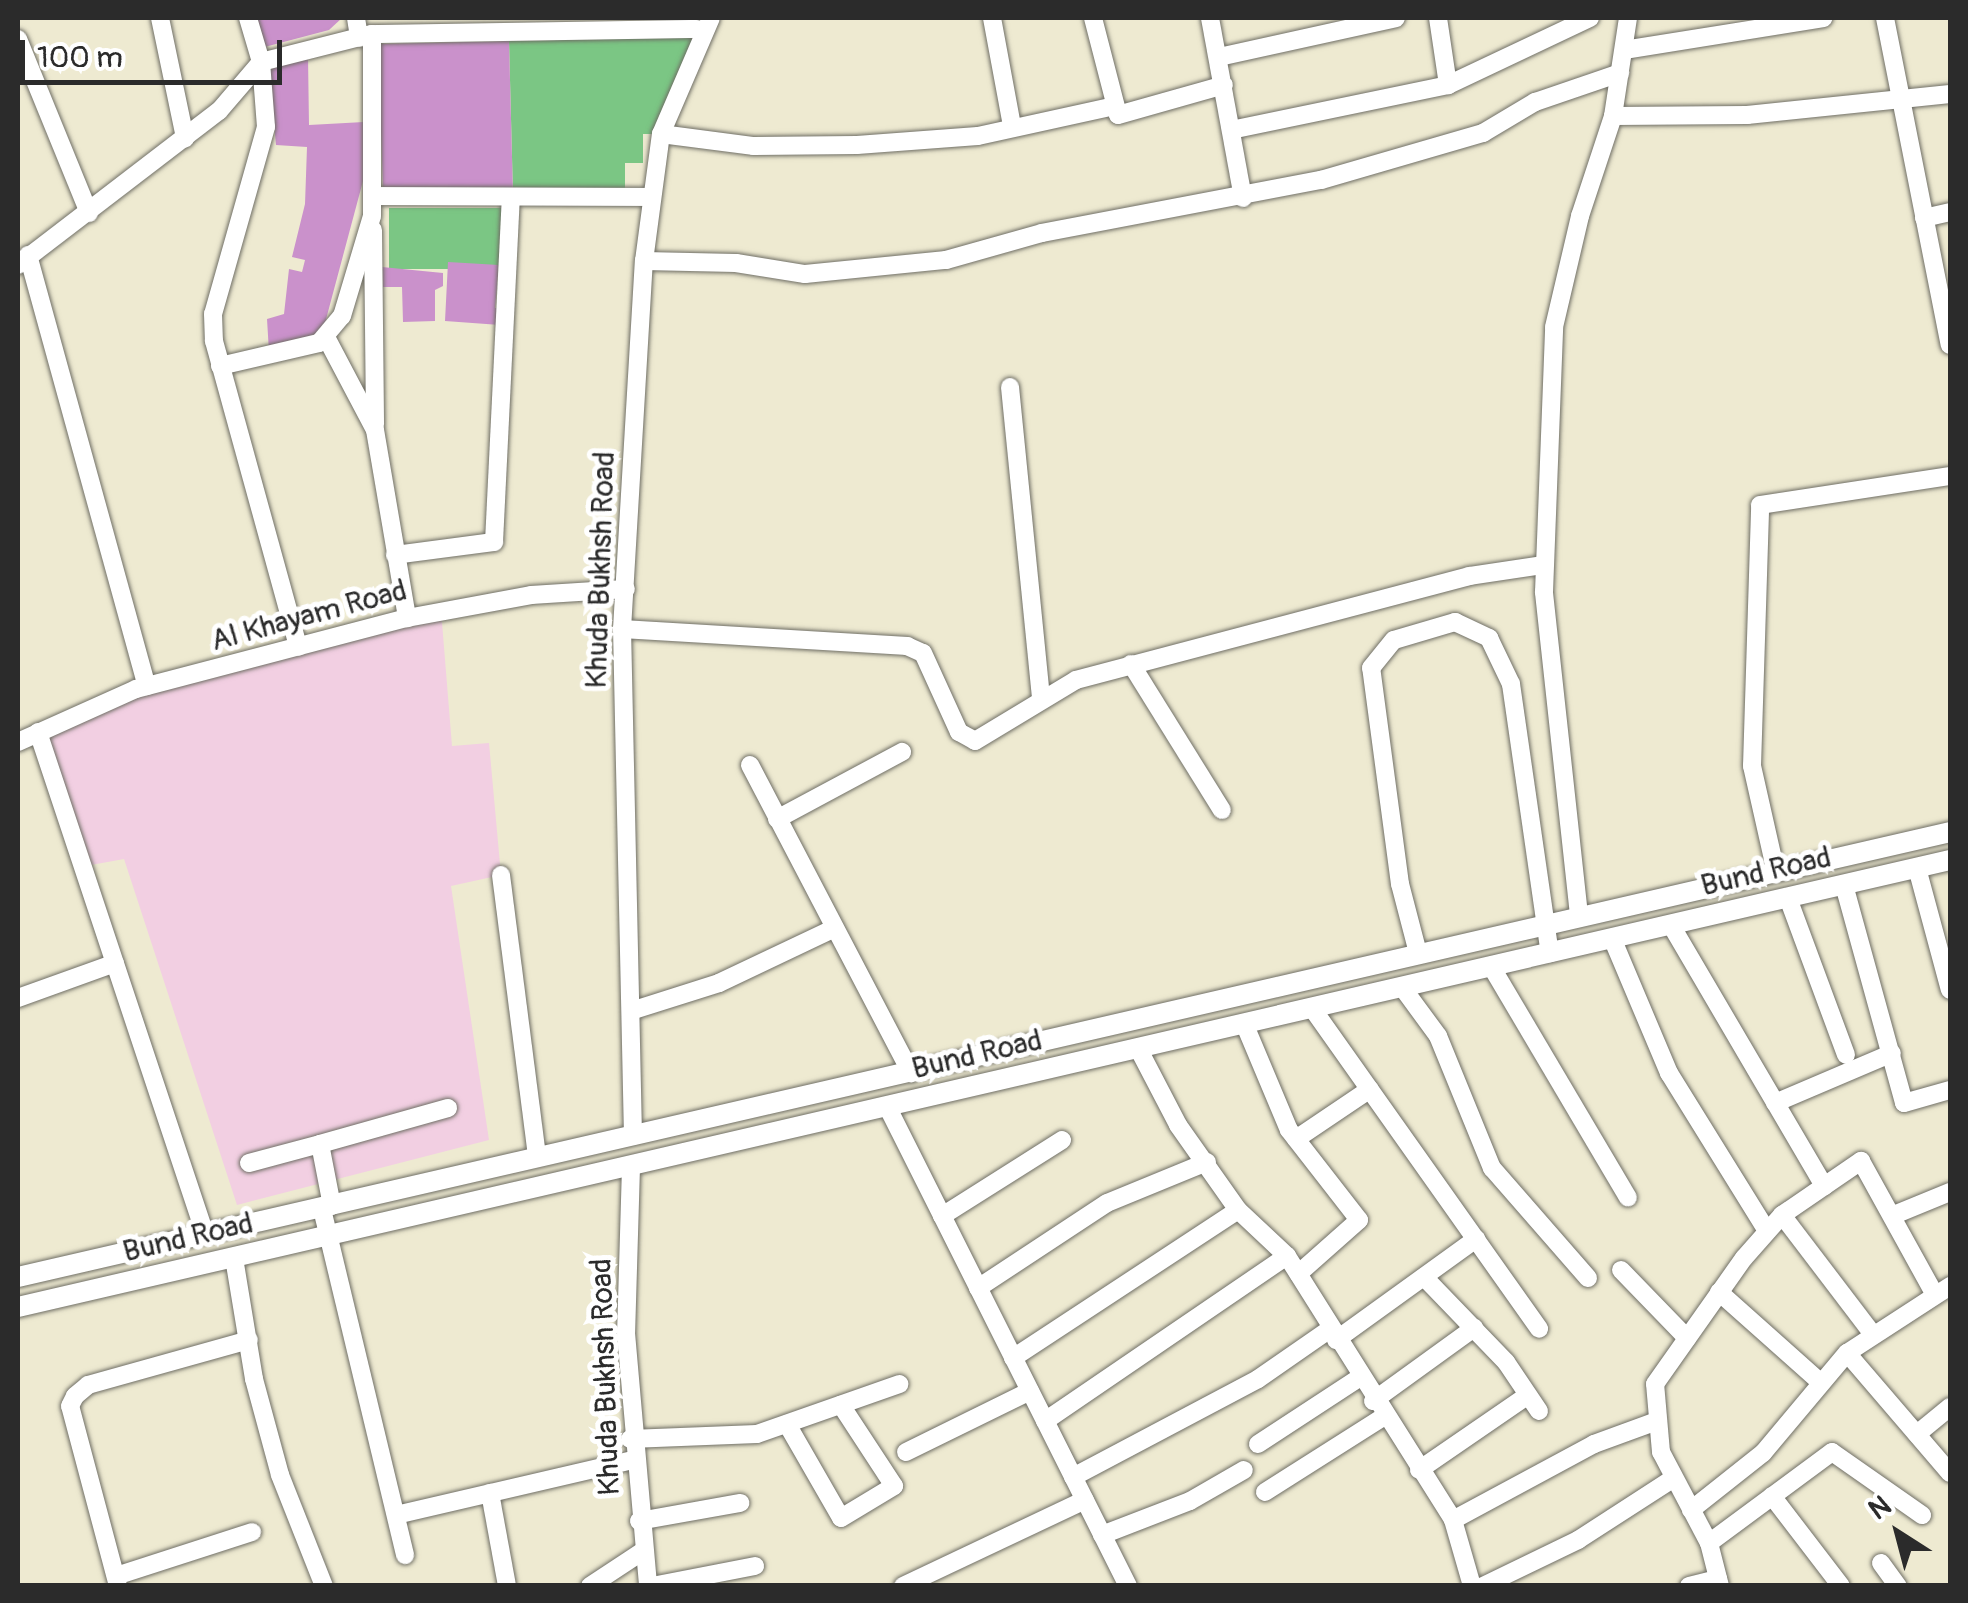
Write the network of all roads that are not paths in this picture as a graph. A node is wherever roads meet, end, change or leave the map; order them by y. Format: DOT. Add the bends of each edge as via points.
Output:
graph roads {
  1 [pos="160,18"];
  2 [pos="248,18"];
  3 [pos="356,18"];
  4 [pos="992,18"];
  5 [pos="1093,18"];
  6 [pos="1210,18"];
  7 [pos="1396,18"];
  8 [pos="1438,18"];
  9 [pos="1548,18"];
  10 [pos="1590,18"];
  11 [pos="1628,18"];
  12 [pos="1824,18"];
  13 [pos="1884,18"];
  14 [pos="704,23"];
  15 [pos="580,24"];
  16 [pos="366,36"];
  17 [pos="1552,37"];
  18 [pos="18,39"];
  19 [pos="1624,50"];
  20 [pos="1219,57"];
  21 [pos="261,62"];
  22 [pos="1620,73"];
  23 [pos="1224,85"];
  24 [pos="1448,85"];
  25 [pos="1950,94"];
  26 [pos="1900,100"];
  27 [pos="1115,106"];
  28 [pos="1613,116"];
  29 [pos="1012,126"];
  30 [pos="1232,130"];
  31 [pos="661,134"];
  32 [pos="184,138"];
  33 [pos="374,196"];
  34 [pos="511,196"];
  35 [pos="652,197"];
  36 [pos="1243,198"];
  37 [pos="88,212"];
  38 [pos="1950,212"];
  39 [pos="372,216"];
  40 [pos="1924,218"];
  41 [pos="23,260"];
  42 [pos="644,261"];
  43 [pos="326,339"];
  44 [pos="1950,346"];
  45 [pos="220,366"];
  46 [pos="1010,386"];
  47 [pos="375,430"];
  48 [pos="1950,476"];
  49 [pos="395,555"];
  50 [pos="1543,565"];
  51 [pos="626,589"];
  52 [pos="407,618"];
  53 [pos="622,629"];
  54 [pos="298,647"];
  55 [pos="1132,664"];
  56 [pos="147,686"];
  57 [pos="1041,698"];
  58 [pos="38,732"];
  59 [pos="18,742"];
  60 [pos="902,752"];
  61 [pos="750,766"];
  62 [pos="1222,810"];
  63 [pos="778,818"];
  64 [pos="1950,832"];
  65 [pos="1950,860"];
  66 [pos="1775,868"];
  67 [pos="1918,868"];
  68 [pos="501,876"];
  69 [pos="1844,885"];
  70 [pos="1788,898"];
  71 [pos="1579,915"];
  72 [pos="1544,923"];
  73 [pos="1671,925"];
  74 [pos="834,928"];
  75 [pos="1612,938"];
  76 [pos="1418,952"];
  77 [pos="1550,953"];
  78 [pos="115,963"];
  79 [pos="1492,966"];
  80 [pos="1402,987"];
  81 [pos="1950,990"];
  82 [pos="18,998"];
  83 [pos="1312,1008"];
  84 [pos="634,1010"];
  85 [pos="1244,1023"];
  86 [pos="1138,1048"];
  87 [pos="1892,1053"];
  88 [pos="1846,1055"];
  89 [pos="911,1073"];
  90 [pos="1370,1089"];
  91 [pos="1950,1090"];
  92 [pos="1775,1102"];
  93 [pos="448,1108"];
  94 [pos="888,1108"];
  95 [pos="633,1136"];
  96 [pos="1062,1140"];
  97 [pos="1296,1140"];
  98 [pos="320,1144"];
  99 [pos="537,1158"];
  100 [pos="1208,1162"];
  101 [pos="250,1164"];
  102 [pos="631,1167"];
  103 [pos="1824,1186"];
  104 [pos="1950,1192"];
  105 [pos="1628,1198"];
  106 [pos="326,1207"];
  107 [pos="1238,1210"];
  108 [pos="1782,1215"];
  109 [pos="1894,1215"];
  110 [pos="942,1216"];
  111 [pos="1768,1231"];
  112 [pos="205,1234"];
  113 [pos="326,1238"];
  114 [pos="1476,1239"];
  115 [pos="1286,1256"];
  116 [pos="234,1258"];
  117 [pos="1621,1270"];
  118 [pos="1298,1274"];
  119 [pos="1424,1276"];
  120 [pos="18,1277"];
  121 [pos="1588,1278"];
  122 [pos="978,1288"];
  123 [pos="1942,1290"];
  124 [pos="1719,1292"];
  125 [pos="18,1308"];
  126 [pos="1474,1328"];
  127 [pos="1539,1329"];
  128 [pos="1870,1332"];
  129 [pos="1333,1335"];
  130 [pos="1687,1338"];
  131 [pos="249,1340"];
  132 [pos="1847,1353"];
  133 [pos="1014,1358"];
  134 [pos="1359,1378"];
  135 [pos="1818,1380"];
  136 [pos="900,1384"];
  137 [pos="1030,1391"];
  138 [pos="842,1405"];
  139 [pos="1950,1407"];
  140 [pos="1378,1409"];
  141 [pos="1045,1420"];
  142 [pos="1657,1421"];
  143 [pos="787,1424"];
  144 [pos="1917,1434"];
  145 [pos="630,1439"];
  146 [pos="1258,1444"];
  147 [pos="906,1452"];
  148 [pos="633,1460"];
  149 [pos="1244,1470"];
  150 [pos="1419,1470"];
  151 [pos="1950,1473"];
  152 [pos="1073,1477"];
  153 [pos="1674,1478"];
  154 [pos="1266,1492"];
  155 [pos="490,1493"];
  156 [pos="1772,1496"];
  157 [pos="1085,1500"];
  158 [pos="740,1503"];
  159 [pos="1691,1510"];
  160 [pos="396,1515"];
  161 [pos="1922,1515"];
  162 [pos="1453,1520"];
  163 [pos="639,1522"];
  164 [pos="252,1532"];
  165 [pos="1102,1534"];
  166 [pos="1709,1543"];
  167 [pos="642,1551"];
  168 [pos="405,1555"];
  169 [pos="1881,1563"];
  170 [pos="755,1566"];
  171 [pos="117,1581"];
  172 [pos="1719,1582"];
  173 [pos="324,1586"];
  174 [pos="507,1586"];
  175 [pos="590,1586"];
  176 [pos="650,1586"];
  177 [pos="903,1586"];
  178 [pos="1128,1586"];
  179 [pos="1472,1586"];
  180 [pos="1483,1586"];
  181 [pos="1689,1586"];
  182 [pos="1841,1586"];
  183 [pos="1898,1586"];
  1 -- 32 [label="street"];
  2 -- 21 [label="street"];
  3 -- 16 [label="street"];
  4 -- 29 [label="street"];
  5 -- 27 [label="street"];
  6 -- 20 [label="street"];
  7 -- 20 [label="street"];
  8 -- 24 [label="street"];
  9 -- 17 [label="street"];
  10 -- 17 [label="street"];
  11 -- 19 [label="street"];
  12 -- 19 [label="street"];
  13 -- 26 [label="street"];
  14 -- 15 [label="street"];
  14 -- 31 [label="street, Khuda Bukhsh Road"];
  15 -- 16 [label="street"];
  16 -- 21 [label="street"];
  16 -- 33 [label="street"];
  17 -- 24 [label="street"];
  18 -- 37 [label="street"];
  19 -- 22 [label="street"];
  20 -- 23 [label="street"];
  21 -- 32 [label="street"];
  21 -- 45 [label="street" via="266,126 213,314"];
  22 -- 28 [label="street"];
  22 -- 36 [label="street" via="1535,102 1483,133"];
  23 -- 27 [label="street" via="1118,115"];
  23 -- 30 [label="street"];
  24 -- 30 [label="street"];
  25 -- 26 [label="street"];
  26 -- 28 [label="street" via="1747,115"];
  26 -- 40 [label="street"];
  27 -- 29 [label="street"];
  28 -- 50 [label="street" via="1554,327"];
  29 -- 31 [label="street" via="978,136 857,145 754,146"];
  30 -- 36 [label="street"];
  31 -- 35 [label="street, Khuda Bukhsh Road"];
  32 -- 37 [label="street"];
  33 -- 34 [label="street"];
  33 -- 39 [label="street"];
  34 -- 35 [label="street"];
  34 -- 49 [label="street" via="494,542"];
  35 -- 42 [label="street, Khuda Bukhsh Road"];
  36 -- 42 [label="street" via="881,269 805,274 736,263"];
  37 -- 41 [label="street"];
  38 -- 40 [label="street"];
  39 -- 43 [label="street" via="347,304"];
  39 -- 47 [label="street"];
  40 -- 44 [label="street"];
  41 -- 56 [label="street"];
  42 -- 51 [label="street, Khuda Bukhsh Road"];
  43 -- 45 [label="street"];
  43 -- 47 [label="street"];
  45 -- 54 [label="street"];
  46 -- 57 [label="street"];
  47 -- 49 [label="street"];
  48 -- 66 [label="street" via="1760,506 1752,766"];
  49 -- 52 [label="street"];
  50 -- 55 [label="street" via="1469,576"];
  50 -- 71 [label="street"];
  51 -- 52 [label="street, Al Khayam Road" via="532,595"];
  51 -- 53 [label="street, Khuda Bukhsh Road"];
  52 -- 54 [label="street, Al Khayam Road"];
  53 -- 57 [label="street" via="906,646 922,653 959,732 974,741"];
  53 -- 84 [label="street, Khuda Bukhsh Road"];
  54 -- 56 [label="street, Al Khayam Road"];
  55 -- 57 [label="street"];
  55 -- 62 [label="street"];
  56 -- 58 [label="street, Al Khayam Road"];
  58 -- 59 [label="street, Al Khayam Road"];
  58 -- 78 [label="street"];
  60 -- 63 [label="street"];
  61 -- 63 [label="street"];
  63 -- 74 [label="street"];
  64 -- 66 [label="main road, Bund Road"];
  65 -- 67 [label="main road, Bund Road"];
  66 -- 71 [label="main road, Bund Road"];
  67 -- 69 [label="main road, Bund Road"];
  67 -- 81 [label="street"];
  68 -- 99 [label="street"];
  69 -- 70 [label="main road, Bund Road"];
  69 -- 87 [label="street"];
  70 -- 73 [label="main road, Bund Road"];
  70 -- 88 [label="street"];
  71 -- 72 [label="main road, Bund Road"];
  72 -- 76 [label="main road, Bund Road"];
  72 -- 76 [label="street" via="1511,684 1500,656 1475,626 1423,628 1394,640 1371,668 1400,884"];
  72 -- 77 [label="street"];
  73 -- 75 [label="main road, Bund Road"];
  73 -- 92 [label="street"];
  74 -- 84 [label="street" via="718,983"];
  74 -- 89 [label="street"];
  75 -- 77 [label="main road, Bund Road"];
  75 -- 111 [label="street" via="1668,1072"];
  76 -- 89 [label="main road, Bund Road"];
  77 -- 79 [label="main road, Bund Road"];
  78 -- 82 [label="street"];
  78 -- 112 [label="street"];
  79 -- 80 [label="main road, Bund Road"];
  79 -- 105 [label="street"];
  80 -- 83 [label="main road, Bund Road"];
  80 -- 121 [label="street" via="1438,1036 1492,1168"];
  83 -- 85 [label="main road, Bund Road"];
  83 -- 90 [label="street"];
  84 -- 95 [label="street, Khuda Bukhsh Road"];
  85 -- 86 [label="main road, Bund Road"];
  85 -- 97 [label="street"];
  86 -- 94 [label="main road, Bund Road"];
  86 -- 100 [label="street" via="1178,1126"];
  87 -- 91 [label="street" via="1906,1105"];
  87 -- 92 [label="street"];
  89 -- 95 [label="main road, Bund Road"];
  90 -- 97 [label="street"];
  90 -- 114 [label="street"];
  92 -- 103 [label="street"];
  93 -- 98 [label="street"];
  94 -- 102 [label="main road, Bund Road"];
  94 -- 110 [label="street"];
  95 -- 99 [label="main road, Bund Road"];
  96 -- 110 [label="street"];
  97 -- 118 [label="street" via="1358,1220"];
  98 -- 101 [label="street"];
  98 -- 106 [label="street"];
  99 -- 106 [label="main road, Bund Road"];
  100 -- 107 [label="street"];
  100 -- 122 [label="street" via="1106,1204"];
  102 -- 113 [label="main road, Bund Road"];
  102 -- 145 [label="street, Khuda Bukhsh Road"];
  103 -- 108 [label="street"];
  103 -- 109 [label="street" via="1861,1161"];
  104 -- 109 [label="street"];
  106 -- 112 [label="main road, Bund Road"];
  106 -- 113 [label="street"];
  107 -- 115 [label="street"];
  107 -- 133 [label="street"];
  108 -- 111 [label="street"];
  108 -- 128 [label="street"];
  109 -- 123 [label="street"];
  110 -- 122 [label="street"];
  111 -- 124 [label="street"];
  112 -- 120 [label="main road, Bund Road"];
  113 -- 116 [label="main road, Bund Road"];
  113 -- 160 [label="street"];
  114 -- 119 [label="street"];
  114 -- 127 [label="street"];
  115 -- 118 [label="street"];
  115 -- 141 [label="street"];
  116 -- 125 [label="main road, Bund Road"];
  116 -- 131 [label="street"];
  117 -- 130 [label="street"];
  118 -- 129 [label="street"];
  119 -- 126 [label="street"];
  119 -- 129 [label="street"];
  122 -- 133 [label="street"];
  123 -- 128 [label="street"];
  124 -- 130 [label="street"];
  124 -- 135 [label="street"];
  126 -- 140 [label="street"];
  126 -- 150 [label="street" via="1534,1403"];
  128 -- 132 [label="street"];
  129 -- 134 [label="street"];
  129 -- 152 [label="street"];
  130 -- 142 [label="street" via="1655,1384"];
  131 -- 171 [label="street" via="88,1385 75,1396 70,1406"];
  131 -- 173 [label="street" via="280,1475"];
  132 -- 135 [label="street"];
  132 -- 144 [label="street"];
  133 -- 137 [label="street"];
  134 -- 140 [label="street"];
  134 -- 146 [label="street"];
  135 -- 159 [label="street" via="1763,1453"];
  136 -- 138 [label="street"];
  137 -- 141 [label="street"];
  137 -- 147 [label="street"];
  138 -- 143 [label="street"];
  138 -- 143 [label="street" via="894,1486 841,1518"];
  139 -- 144 [label="street"];
  140 -- 150 [label="street"];
  140 -- 154 [label="street"];
  141 -- 152 [label="street"];
  142 -- 153 [label="street" via="1660,1452"];
  142 -- 162 [label="street" via="1594,1444"];
  143 -- 145 [label="street" via="756,1434"];
  144 -- 151 [label="street"];
  145 -- 148 [label="street, Khuda Bukhsh Road"];
  148 -- 155 [label="street"];
  148 -- 163 [label="street, Khuda Bukhsh Road"];
  149 -- 165 [label="street" via="1190,1501"];
  150 -- 162 [label="street"];
  152 -- 157 [label="street"];
  153 -- 159 [label="street"];
  153 -- 180 [label="street" via="1578,1540"];
  155 -- 160 [label="street"];
  155 -- 174 [label="street"];
  156 -- 161 [label="street" via="1832,1452"];
  156 -- 166 [label="street"];
  156 -- 182 [label="street"];
  157 -- 165 [label="street"];
  157 -- 177 [label="street"];
  158 -- 163 [label="street"];
  159 -- 166 [label="street"];
  160 -- 168 [label="street"];
  162 -- 179 [label="street"];
  163 -- 167 [label="street, Khuda Bukhsh Road"];
  164 -- 171 [label="street"];
  165 -- 178 [label="street"];
  166 -- 172 [label="street"];
  167 -- 175 [label="street"];
  167 -- 176 [label="street, Khuda Bukhsh Road"];
  169 -- 183 [label="street"];
  170 -- 176 [label="street"];
  172 -- 181 [label="street"];
}
